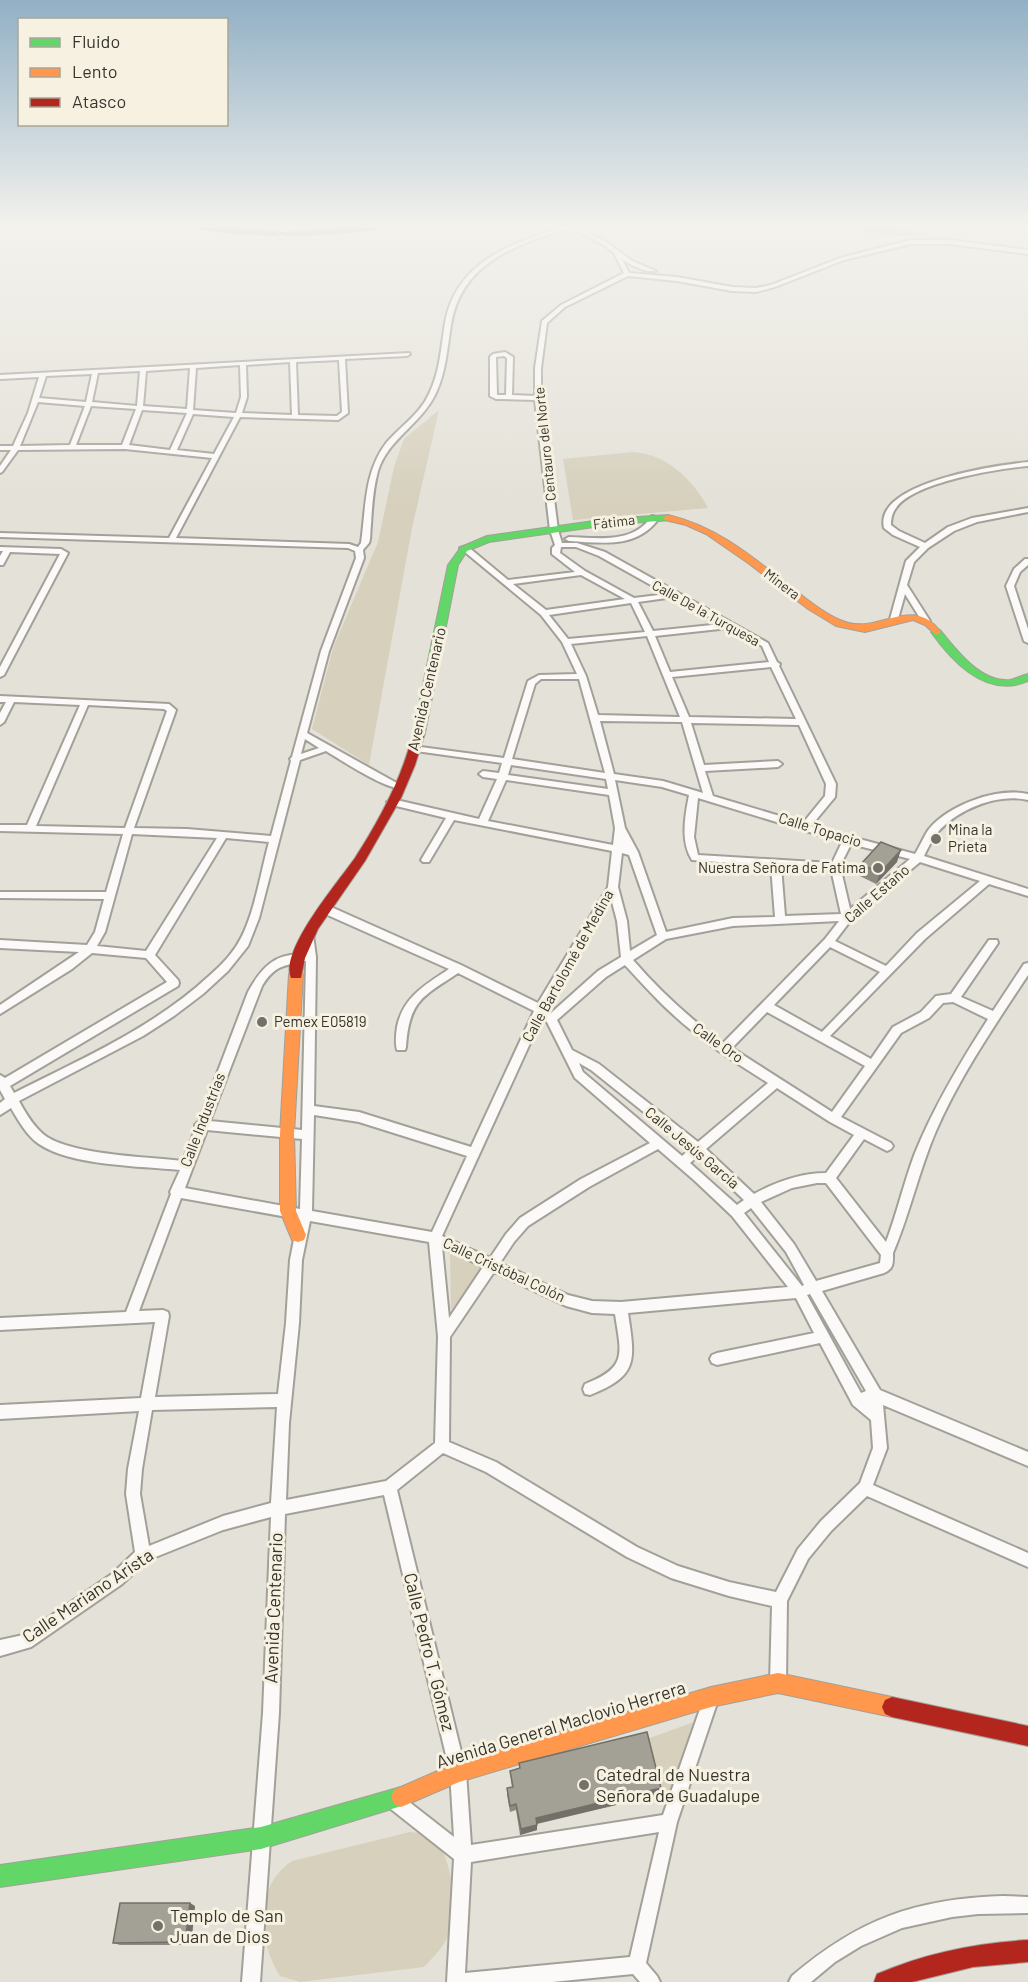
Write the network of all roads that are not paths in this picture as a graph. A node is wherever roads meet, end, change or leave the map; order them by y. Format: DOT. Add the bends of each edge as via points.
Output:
graph roads {
  1 [pos="451,316"];
  2 [pos="548,316"];
  3 [pos="407,354"];
  4 [pos="342,358"];
  5 [pos="292,361"];
  6 [pos="243,364"];
  7 [pos="193,367"];
  8 [pos="143,369"];
  9 [pos="95,372"];
  10 [pos="43,375"];
  11 [pos="0,377"];
  12 [pos="509,397"];
  13 [pos="538,398"];
  14 [pos="36,400"];
  15 [pos="89,404"];
  16 [pos="140,408"];
  17 [pos="190,412"];
  18 [pos="238,416"];
  19 [pos="295,418"];
  20 [pos="125,447"];
  21 [pos="0,448"];
  22 [pos="16,448"];
  23 [pos="72,448"];
  24 [pos="173,451"];
  25 [pos="215,456"];
  26 [pos="4,461"];
  27 [pos="1028,464"];
  28 [pos="0,471"];
  29 [pos="1028,510"];
  30 [pos="675,518"];
  31 [pos="0,535"];
  32 [pos="557,538"];
  33 [pos="171,541"];
  34 [pos="925,546"];
  35 [pos="464,548"];
  36 [pos="4,549"];
  37 [pos="360,554"];
  38 [pos="1028,561"];
  39 [pos="0,563"];
  40 [pos="582,573"];
  41 [pos="507,582"];
  42 [pos="904,586"];
  43 [pos="675,595"];
  44 [pos="633,601"];
  45 [pos="544,613"];
  46 [pos="894,619"];
  47 [pos="926,621"];
  48 [pos="729,626"];
  49 [pos="650,633"];
  50 [pos="1028,641"];
  51 [pos="567,642"];
  52 [pos="776,664"];
  53 [pos="0,675"];
  54 [pos="668,675"];
  55 [pos="582,676"];
  56 [pos="1028,677"];
  57 [pos="0,699"];
  58 [pos="11,700"];
  59 [pos="85,703"];
  60 [pos="595,718"];
  61 [pos="686,721"];
  62 [pos="0,722"];
  63 [pos="800,722"];
  64 [pos="302,734"];
  65 [pos="327,748"];
  66 [pos="416,748"];
  67 [pos="294,759"];
  68 [pos="506,760"];
  69 [pos="777,764"];
  70 [pos="701,768"];
  71 [pos="483,774"];
  72 [pos="610,775"];
  73 [pos="502,778"];
  74 [pos="397,786"];
  75 [pos="614,793"];
  76 [pos="694,793"];
  77 [pos="710,796"];
  78 [pos="1023,796"];
  79 [pos="392,802"];
  80 [pos="452,816"];
  81 [pos="482,823"];
  82 [pos="806,826"];
  83 [pos="0,828"];
  84 [pos="620,828"];
  85 [pos="30,829"];
  86 [pos="128,831"];
  87 [pos="223,836"];
  88 [pos="274,839"];
  89 [pos="848,840"];
  90 [pos="619,850"];
  91 [pos="633,852"];
  92 [pos="918,858"];
  93 [pos="426,860"];
  94 [pos="776,864"];
  95 [pos="835,866"];
  96 [pos="988,880"];
  97 [pos="613,887"];
  98 [pos="1028,892"];
  99 [pos="0,895"];
  100 [pos="111,896"];
  101 [pos="327,910"];
  102 [pos="847,917"];
  103 [pos="780,918"];
  104 [pos="663,936"];
  105 [pos="828,942"];
  106 [pos="993,943"];
  107 [pos="0,944"];
  108 [pos="90,949"];
  109 [pos="148,955"];
  110 [pos="304,958"];
  111 [pos="626,959"];
  112 [pos="1028,967"];
  113 [pos="457,968"];
  114 [pos="888,971"];
  115 [pos="311,976"];
  116 [pos="295,977"];
  117 [pos="954,998"];
  118 [pos="766,1006"];
  119 [pos="0,1010"];
  120 [pos="540,1010"];
  121 [pos="995,1017"];
  122 [pos="551,1019"];
  123 [pos="823,1037"];
  124 [pos="308,1046"];
  125 [pos="292,1047"];
  126 [pos="401,1047"];
  127 [pos="724,1049"];
  128 [pos="571,1054"];
  129 [pos="871,1064"];
  130 [pos="776,1082"];
  131 [pos="1,1083"];
  132 [pos="13,1099"];
  133 [pos="0,1100"];
  134 [pos="640,1104"];
  135 [pos="0,1110"];
  136 [pos="308,1110"];
  137 [pos="626,1114"];
  138 [pos="834,1119"];
  139 [pos="201,1125"];
  140 [pos="287,1134"];
  141 [pos="861,1134"];
  142 [pos="306,1135"];
  143 [pos="660,1143"];
  144 [pos="887,1146"];
  145 [pos="698,1149"];
  146 [pos="474,1153"];
  147 [pos="683,1162"];
  148 [pos="186,1166"];
  149 [pos="829,1178"];
  150 [pos="176,1192"];
  151 [pos="752,1200"];
  152 [pos="288,1211"];
  153 [pos="736,1212"];
  154 [pos="306,1214"];
  155 [pos="298,1235"];
  156 [pos="435,1238"];
  157 [pos="887,1256"];
  158 [pos="493,1264"];
  159 [pos="816,1288"];
  160 [pos="798,1292"];
  161 [pos="621,1308"];
  162 [pos="130,1318"];
  163 [pos="0,1324"];
  164 [pos="444,1336"];
  165 [pos="822,1338"];
  166 [pos="717,1359"];
  167 [pos="590,1389"];
  168 [pos="875,1395"];
  169 [pos="283,1400"];
  170 [pos="858,1400"];
  171 [pos="147,1404"];
  172 [pos="0,1412"];
  173 [pos="878,1418"];
  174 [pos="442,1446"];
  175 [pos="1028,1459"];
  176 [pos="389,1487"];
  177 [pos="865,1488"];
  178 [pos="276,1509"];
  179 [pos="143,1555"];
  180 [pos="1028,1560"];
  181 [pos="780,1600"];
  182 [pos="0,1648"];
  183 [pos="778,1683"];
  184 [pos="711,1697"];
  185 [pos="1028,1736"];
  186 [pos="458,1772"];
  187 [pos="393,1800"];
  188 [pos="669,1822"];
  189 [pos="261,1838"];
  190 [pos="463,1855"];
  191 [pos="0,1876"];
  192 [pos="1028,1905"];
  193 [pos="1028,1950"];
  194 [pos="637,1965"];
  195 [pos="251,1982"];
  196 [pos="456,1982"];
  197 [pos="462,1982"];
  198 [pos="651,1982"];
  199 [pos="798,1982"];
  200 [pos="885,1982"];
  1 -- 37 [label="street" via="433,392 420,414 380,459 373,482 366,543"];
  2 -- 13 [label="street, Centauro del Norte" via="538,368"];
  3 -- 4 [label="street"];
  4 -- 5 [label="street"];
  4 -- 19 [label="street" via="345,412 338,418"];
  5 -- 6 [label="street"];
  5 -- 19 [label="street"];
  6 -- 7 [label="street"];
  6 -- 18 [label="street" via="244,397"];
  7 -- 8 [label="street"];
  7 -- 17 [label="street"];
  8 -- 9 [label="street"];
  8 -- 16 [label="street"];
  9 -- 10 [label="street"];
  9 -- 15 [label="street"];
  10 -- 11 [label="street"];
  10 -- 14 [label="street"];
  12 -- 12 [label="street" via="491,393 495,355 510,357"];
  12 -- 13 [label="street"];
  13 -- 32 [label="street, Centauro del Norte"];
  14 -- 15 [label="street"];
  14 -- 22 [label="street"];
  15 -- 16 [label="street"];
  15 -- 23 [label="street"];
  16 -- 17 [label="street"];
  16 -- 20 [label="street"];
  17 -- 18 [label="street"];
  17 -- 24 [label="street"];
  18 -- 19 [label="street"];
  18 -- 25 [label="street"];
  20 -- 23 [label="street"];
  20 -- 24 [label="street"];
  21 -- 22 [label="street"];
  22 -- 23 [label="street"];
  22 -- 26 [label="street"];
  24 -- 25 [label="street"];
  25 -- 33 [label="street"];
  26 -- 28 [label="street"];
  27 -- 34 [label="street" via="1001,466 949,481 897,502 887,526"];
  29 -- 34 [label="street" via="962,525"];
  30 -- 32 [label="street, Fátima" via="655,518"];
  30 -- 46 [label="street, Minera" via="699,526 753,561 822,615 849,627 870,629"];
  31 -- 33 [label="street"];
  32 -- 35 [label="street" via="484,540"];
  32 -- 40 [label="street" via="556,554"];
  32 -- 43 [label="street, Calle De la Turquesa" via="594,551"];
  33 -- 37 [label="street" via="349,546"];
  34 -- 42 [label="street" via="910,561"];
  35 -- 41 [label="street, Calle Bartolomé de Medina"];
  35 -- 66 [label="street, Avenida Centenario" via="453,565"];
  36 -- 39 [label="street"];
  36 -- 53 [label="street" via="64,553"];
  37 -- 64 [label="street" via="325,651"];
  38 -- 50 [label="street" via="1011,586"];
  40 -- 41 [label="street"];
  40 -- 44 [label="street"];
  41 -- 45 [label="street, Calle Bartolomé de Medina"];
  42 -- 46 [label="street"];
  42 -- 47 [label="street"];
  43 -- 44 [label="street"];
  43 -- 48 [label="street, Calle De la Turquesa"];
  44 -- 45 [label="street"];
  44 -- 49 [label="street"];
  45 -- 51 [label="street, Calle Bartolomé de Medina"];
  46 -- 47 [label="street" via="910,616"];
  47 -- 56 [label="street" via="978,675 1008,683"];
  48 -- 49 [label="street"];
  48 -- 52 [label="street, Calle De la Turquesa" via="759,640"];
  49 -- 51 [label="street"];
  49 -- 54 [label="street"];
  51 -- 55 [label="street, Calle Bartolomé de Medina"];
  52 -- 54 [label="street"];
  52 -- 63 [label="street, Calle De la Turquesa"];
  54 -- 61 [label="street"];
  55 -- 60 [label="street, Calle Bartolomé de Medina"];
  55 -- 68 [label="street" via="538,677 531,683"];
  57 -- 58 [label="street"];
  58 -- 59 [label="street"];
  58 -- 62 [label="street"];
  59 -- 85 [label="street"];
  59 -- 86 [label="street" via="170,707 172,714"];
  60 -- 61 [label="street"];
  60 -- 72 [label="street, Calle Bartolomé de Medina"];
  61 -- 63 [label="street"];
  61 -- 70 [label="street"];
  63 -- 82 [label="street, Calle De la Turquesa" via="831,784 830,797"];
  64 -- 65 [label="street"];
  64 -- 67 [label="street"];
  65 -- 67 [label="street"];
  65 -- 74 [label="street"];
  66 -- 68 [label="street, Calle Topacio"];
  66 -- 74 [label="street, Avenida Centenario"];
  67 -- 88 [label="street"];
  68 -- 72 [label="street, Calle Topacio"];
  68 -- 73 [label="street"];
  69 -- 70 [label="street"];
  70 -- 77 [label="street"];
  71 -- 73 [label="street"];
  72 -- 75 [label="street, Calle Bartolomé de Medina"];
  72 -- 76 [label="street, Calle Topacio"];
  73 -- 75 [label="street"];
  73 -- 81 [label="street"];
  74 -- 79 [label="street, Avenida Centenario"];
  75 -- 84 [label="street, Calle Bartolomé de Medina"];
  76 -- 77 [label="street, Calle Topacio"];
  76 -- 94 [label="street" via="690,815 692,856 699,860"];
  77 -- 82 [label="street, Calle Topacio"];
  78 -- 92 [label="street, Calle Estaño" via="989,799 959,809 932,832"];
  79 -- 80 [label="street"];
  79 -- 101 [label="street, Avenida Centenario" via="362,858"];
  80 -- 81 [label="street"];
  80 -- 93 [label="street"];
  81 -- 90 [label="street"];
  82 -- 89 [label="street, Calle Topacio"];
  83 -- 85 [label="street"];
  84 -- 90 [label="street, Calle Bartolomé de Medina"];
  84 -- 91 [label="street"];
  85 -- 86 [label="street"];
  86 -- 87 [label="street"];
  86 -- 100 [label="street"];
  87 -- 88 [label="street"];
  87 -- 109 [label="street"];
  88 -- 132 [label="street" via="254,918 245,941 225,968 192,999 110,1049"];
  89 -- 92 [label="street, Calle Topacio"];
  89 -- 95 [label="street"];
  90 -- 91 [label="street"];
  90 -- 97 [label="street, Calle Bartolomé de Medina"];
  91 -- 104 [label="street"];
  92 -- 96 [label="street, Calle Topacio"];
  92 -- 102 [label="street, Calle Estaño"];
  94 -- 95 [label="street"];
  94 -- 103 [label="street"];
  95 -- 102 [label="street"];
  96 -- 98 [label="street, Calle Topacio"];
  96 -- 114 [label="street" via="921,936"];
  97 -- 111 [label="street"];
  97 -- 120 [label="street, Calle Bartolomé de Medina"];
  99 -- 100 [label="street"];
  100 -- 108 [label="street" via="100,932"];
  101 -- 110 [label="street, Avenida Centenario" via="308,935"];
  101 -- 113 [label="street"];
  102 -- 103 [label="street"];
  102 -- 105 [label="street, Calle Estaño"];
  103 -- 104 [label="street" via="710,925"];
  104 -- 111 [label="street"];
  105 -- 114 [label="street"];
  105 -- 118 [label="street, Calle Estaño"];
  106 -- 117 [label="street"];
  107 -- 108 [label="street"];
  108 -- 109 [label="street"];
  108 -- 119 [label="street"];
  109 -- 131 [label="street" via="174,983"];
  110 -- 115 [label="street, Avenida Centenario"];
  110 -- 116 [label="street, Avenida Centenario"];
  110 -- 139 [label="street, Calle Industrias" via="274,964 258,981"];
  111 -- 122 [label="street" via="590,983"];
  111 -- 127 [label="street, Calle Oro" via="678,1014"];
  112 -- 121 [label="street"];
  113 -- 120 [label="street"];
  113 -- 126 [label="street" via="408,1007"];
  114 -- 123 [label="street"];
  115 -- 116 [label="street"];
  115 -- 124 [label="street, Avenida Centenario"];
  116 -- 125 [label="street, Avenida Centenario"];
  117 -- 121 [label="street"];
  117 -- 129 [label="street" via="940,999 925,1015 897,1030"];
  118 -- 123 [label="street"];
  118 -- 127 [label="street, Calle Estaño"];
  120 -- 122 [label="street"];
  120 -- 146 [label="street, Calle Bartolomé de Medina"];
  121 -- 157 [label="street" via="950,1093 921,1153"];
  122 -- 128 [label="street, Calle Jesús García"];
  123 -- 129 [label="street"];
  124 -- 125 [label="street"];
  124 -- 136 [label="street, Avenida Centenario"];
  125 -- 140 [label="street, Avenida Centenario"];
  127 -- 130 [label="street, Calle Oro"];
  128 -- 134 [label="street, Calle Jesús García" via="595,1067"];
  128 -- 137 [label="street, Calle Jesús García" via="579,1075"];
  129 -- 138 [label="street"];
  130 -- 138 [label="street, Calle Oro"];
  130 -- 145 [label="street"];
  131 -- 132 [label="street"];
  132 -- 133 [label="street"];
  132 -- 135 [label="street"];
  132 -- 148 [label="street" via="33,1131 58,1148"];
  134 -- 137 [label="street"];
  134 -- 145 [label="street, Calle Jesús García"];
  136 -- 142 [label="street, Avenida Centenario"];
  136 -- 146 [label="street" via="359,1117"];
  137 -- 143 [label="street, Calle Jesús García"];
  138 -- 141 [label="street, Calle Oro"];
  139 -- 140 [label="street"];
  139 -- 148 [label="street, Calle Industrias"];
  140 -- 142 [label="street"];
  140 -- 152 [label="street, Avenida Centenario"];
  141 -- 144 [label="street, Calle Oro"];
  141 -- 149 [label="street"];
  142 -- 154 [label="street, Avenida Centenario"];
  143 -- 147 [label="street, Calle Jesús García"];
  143 -- 158 [label="street" via="585,1183 524,1222"];
  145 -- 147 [label="street"];
  145 -- 151 [label="street, Calle Jesús García"];
  146 -- 156 [label="street, Calle Bartolomé de Medina"];
  147 -- 153 [label="street, Calle Jesús García"];
  148 -- 150 [label="street, Calle Industrias"];
  149 -- 151 [label="street" via="808,1179"];
  149 -- 157 [label="street"];
  150 -- 152 [label="street, Calle Cristóbal Colón"];
  150 -- 162 [label="street, Calle Industrias"];
  151 -- 153 [label="street"];
  151 -- 159 [label="street, Calle Jesús García"];
  152 -- 154 [label="street, Calle Cristóbal Colón"];
  152 -- 155 [label="street, Avenida Centenario"];
  153 -- 160 [label="street, Calle Jesús García"];
  154 -- 155 [label="street, Avenida Centenario"];
  154 -- 156 [label="street, Calle Cristóbal Colón"];
  155 -- 169 [label="street, Avenida Centenario" via="295,1314"];
  156 -- 158 [label="street, Calle Cristóbal Colón"];
  156 -- 164 [label="street"];
  157 -- 159 [label="street, Calle Cristóbal Colón" via="884,1268"];
  158 -- 161 [label="street, Calle Cristóbal Colón" via="566,1300 592,1307"];
  158 -- 164 [label="street"];
  159 -- 160 [label="street, Calle Cristóbal Colón"];
  159 -- 168 [label="street, Calle Jesús García"];
  160 -- 161 [label="street, Calle Cristóbal Colón"];
  160 -- 165 [label="street, Calle Jesús García"];
  161 -- 167 [label="street" via="625,1363 609,1383"];
  162 -- 163 [label="street"];
  162 -- 171 [label="street" via="163,1316"];
  164 -- 174 [label="street"];
  165 -- 166 [label="street"];
  165 -- 170 [label="street, Calle Jesús García"];
  168 -- 170 [label="street"];
  168 -- 173 [label="street, Calle Jesús García"];
  168 -- 175 [label="street"];
  169 -- 171 [label="street"];
  169 -- 178 [label="street, Avenida Centenario"];
  170 -- 173 [label="street, Calle Jesús García"];
  171 -- 172 [label="street"];
  171 -- 179 [label="street" via="133,1494"];
  173 -- 177 [label="street, Calle Jesús García" via="880,1448"];
  174 -- 176 [label="street, Calle Mariano Arista"];
  174 -- 181 [label="street" via="491,1467 632,1552 676,1573"];
  176 -- 178 [label="street, Calle Mariano Arista"];
  176 -- 186 [label="street, Calle Pedro T. Gómez"];
  177 -- 180 [label="street"];
  177 -- 181 [label="street, Calle Jesús García" via="803,1554"];
  178 -- 179 [label="street, Calle Mariano Arista" via="224,1523"];
  178 -- 189 [label="street, Avenida Centenario" via="273,1674"];
  179 -- 182 [label="street, Calle Mariano Arista" via="117,1579 26,1642"];
  181 -- 183 [label="street, Calle Jesús García"];
  183 -- 184 [label="street, Avenida General Maclovio Herrera"];
  183 -- 185 [label="street, Avenida General Maclovio Herrera"];
  184 -- 186 [label="street, Avenida General Maclovio Herrera"];
  184 -- 188 [label="street"];
  186 -- 187 [label="street, Avenida General Maclovio Herrera"];
  186 -- 190 [label="street, Calle Pedro T. Gómez"];
  187 -- 189 [label="street, Avenida General Maclovio Herrera"];
  187 -- 190 [label="street"];
  188 -- 190 [label="street"];
  188 -- 194 [label="street"];
  189 -- 191 [label="street, Avenida General Maclovio Herrera"];
  189 -- 195 [label="street, Avenida Centenario"];
  190 -- 196 [label="street, Calle Pedro T. Gómez"];
  192 -- 199 [label="street" via="972,1904 911,1917 866,1934 834,1952"];
  193 -- 200 [label="street" via="987,1952 931,1963"];
  194 -- 197 [label="street"];
  194 -- 198 [label="street"];
}
